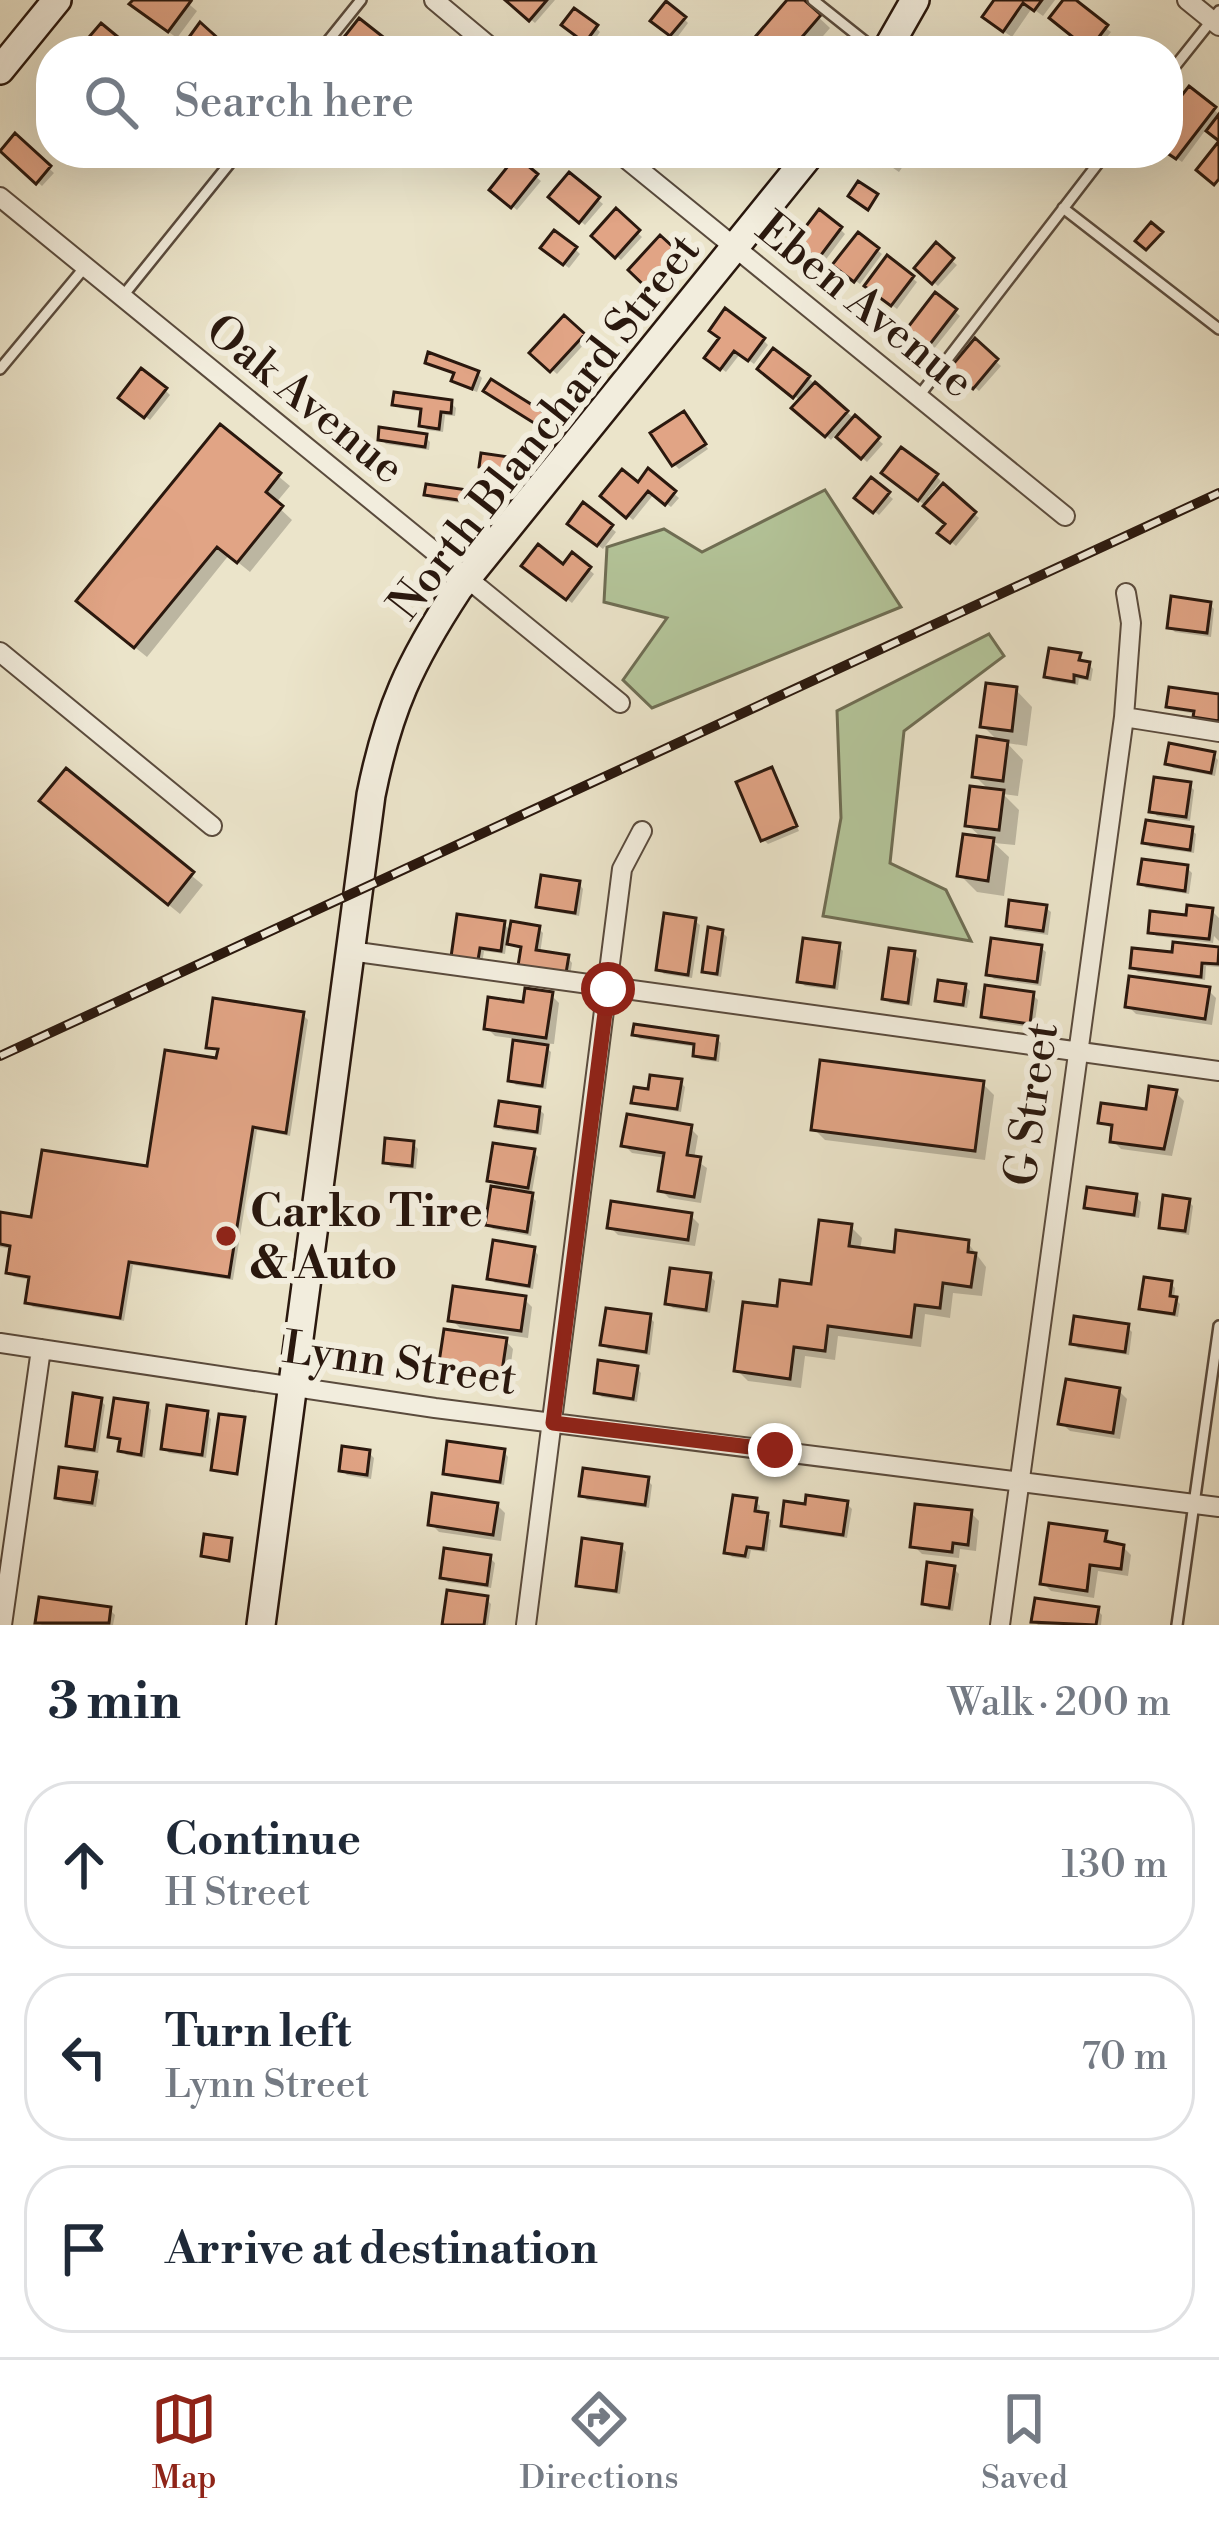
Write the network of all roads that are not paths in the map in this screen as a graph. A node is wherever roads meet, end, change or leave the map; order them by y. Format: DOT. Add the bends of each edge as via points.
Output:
graph roads {
  1 [pos="57,0"];
  2 [pos="361,0"];
  3 [pos="434,0"];
  4 [pos="813,0"];
  5 [pos="915,0"];
  6 [pos="1187,0"];
  7 [pos="1216,19"];
  8 [pos="332,36"];
  9 [pos="477,36"];
  10 [pos="858,36"];
  11 [pos="895,36"];
  12 [pos="1183,58"];
  13 [pos="0,70"];
  14 [pos="226,168"];
  15 [pos="637,168"];
  16 [pos="799,168"];
  17 [pos="1094,168"];
  18 [pos="0,197"];
  19 [pos="1063,208"];
  20 [pos="735,249"];
  21 [pos="85,267"];
  22 [pos="122,297"];
  23 [pos="1219,329"];
  24 [pos="0,369"];
  25 [pos="919,396"];
  26 [pos="1065,516"];
  27 [pos="467,579"];
  28 [pos="1126,593"];
  29 [pos="0,652"];
  30 [pos="620,703"];
  31 [pos="1124,717"];
  32 [pos="1219,732"];
  33 [pos="212,826"];
  34 [pos="642,831"];
  35 [pos="350,951"];
  36 [pos="608,989"];
  37 [pos="1076,1052"];
  38 [pos="1219,1071"];
  39 [pos="1219,1326"];
  40 [pos="0,1343"];
  41 [pos="40,1348"];
  42 [pos="292,1387"];
  43 [pos="553,1423"];
  44 [pos="1018,1482"];
  45 [pos="1192,1504"];
  46 [pos="1219,1508"];
  47 [pos="4,1584"];
  48 [pos="2,1625"];
  49 [pos="261,1625"];
  50 [pos="526,1625"];
  51 [pos="1000,1625"];
  52 [pos="1177,1625"];
  1 -- 13 [label="street"];
  2 -- 8 [label="lane"];
  3 -- 9 [label="street"];
  4 -- 10 [label="lane"];
  5 -- 11 [label="street"];
  6 -- 7 [label="street"];
  7 -- 12 [label="lane"];
  14 -- 22 [label="lane"];
  15 -- 20 [label="street, Eben Avenue"];
  16 -- 20 [label="street, North Blanchard Street"];
  17 -- 19 [label="lane"];
  18 -- 21 [label="street, Oak Avenue"];
  19 -- 23 [label="lane"];
  19 -- 25 [label="lane"];
  20 -- 25 [label="street, Eben Avenue"];
  20 -- 27 [label="street, North Blanchard Street"];
  21 -- 22 [label="street, Oak Avenue"];
  21 -- 24 [label="lane"];
  22 -- 27 [label="street, Oak Avenue"];
  25 -- 26 [label="street, Eben Avenue"];
  27 -- 30 [label="street, Oak Avenue"];
  27 -- 35 [label="street, North Blanchard Street" via="422,643 384,731"];
  28 -- 31 [label="street, G Street"];
  29 -- 33 [label="street"];
  31 -- 32 [label="street"];
  31 -- 37 [label="street, G Street"];
  34 -- 36 [label="street" via="622,869"];
  35 -- 36 [label="street"];
  35 -- 42 [label="street, North Blanchard Street"];
  36 -- 37 [label="street"];
  36 -- 43 [label="street"];
  37 -- 38 [label="street"];
  37 -- 44 [label="street, G Street"];
  39 -- 45 [label="lane"];
  40 -- 41 [label="street, Lynn Street"];
  41 -- 42 [label="street, Lynn Street"];
  41 -- 47 [label="street"];
  42 -- 43 [label="street, Lynn Street"];
  42 -- 49 [label="street, North Blanchard Street"];
  43 -- 44 [label="street, Lynn Street"];
  43 -- 50 [label="street"];
  44 -- 45 [label="street, Lynn Street"];
  44 -- 51 [label="street, G Street"];
  45 -- 46 [label="street, Lynn Street"];
  45 -- 52 [label="lane"];
  47 -- 48 [label="street"];
}
